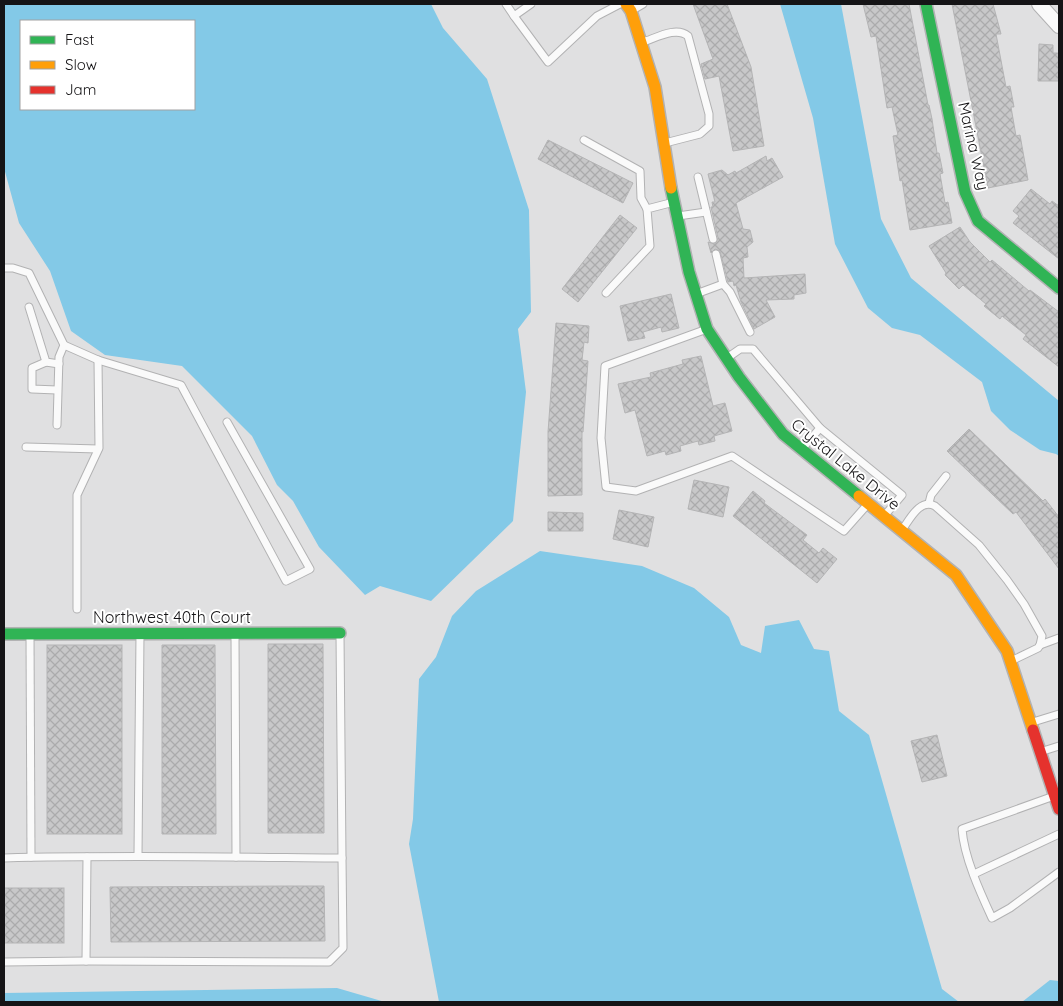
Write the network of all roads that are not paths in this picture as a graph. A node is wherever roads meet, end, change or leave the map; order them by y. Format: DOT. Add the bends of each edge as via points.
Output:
graph roads {
  1 [pos="506,4"];
  2 [pos="531,4"];
  3 [pos="620,4"];
  4 [pos="643,4"];
  5 [pos="926,4"];
  6 [pos="1039,4"];
  7 [pos="628,8"];
  8 [pos="514,16"];
  9 [pos="1059,26"];
  10 [pos="641,43"];
  11 [pos="584,140"];
  12 [pos="664,143"];
  13 [pos="698,178"];
  14 [pos="674,202"];
  15 [pos="647,209"];
  16 [pos="706,212"];
  17 [pos="677,216"];
  18 [pos="713,239"];
  19 [pos="716,254"];
  20 [pos="4,268"];
  21 [pos="723,284"];
  22 [pos="1059,288"];
  23 [pos="606,293"];
  24 [pos="696,294"];
  25 [pos="29,308"];
  26 [pos="707,329"];
  27 [pos="750,332"];
  28 [pos="64,345"];
  29 [pos="727,358"];
  30 [pos="98,360"];
  31 [pos="46,362"];
  32 [pos="59,364"];
  33 [pos="57,390"];
  34 [pos="227,422"];
  35 [pos="57,425"];
  36 [pos="820,428"];
  37 [pos="26,447"];
  38 [pos="98,449"];
  39 [pos="801,450"];
  40 [pos="946,476"];
  41 [pos="868,503"];
  42 [pos="929,503"];
  43 [pos="883,516"];
  44 [pos="902,530"];
  45 [pos="77,609"];
  46 [pos="140,633"];
  47 [pos="235,633"];
  48 [pos="340,633"];
  49 [pos="4,634"];
  50 [pos="30,634"];
  51 [pos="1059,638"];
  52 [pos="1040,645"];
  53 [pos="1010,661"];
  54 [pos="1059,714"];
  55 [pos="1030,723"];
  56 [pos="1059,746"];
  57 [pos="1040,752"];
  58 [pos="1055,789"];
  59 [pos="1059,809"];
  60 [pos="1059,834"];
  61 [pos="138,855"];
  62 [pos="31,857"];
  63 [pos="236,857"];
  64 [pos="4,858"];
  65 [pos="87,858"];
  66 [pos="342,858"];
  67 [pos="1059,872"];
  68 [pos="974,874"];
  69 [pos="4,962"];
  70 [pos="86,962"];
  1 -- 8 [label="lane"];
  2 -- 8 [label="lane"];
  3 -- 8 [label="lane" via="597,16 548,62"];
  4 -- 7 [label="lane"];
  5 -- 22 [label="street, Marina Way" via="965,192 978,221"];
  6 -- 9 [label="street"];
  7 -- 10 [label="street, Crystal Lake Drive"];
  10 -- 12 [label="street, Crystal Lake Drive" via="655,87"];
  10 -- 12 [label="lane" via="673,32 688,36 709,114 709,126 700,134"];
  11 -- 15 [label="lane" via="640,171 641,198"];
  12 -- 14 [label="street, Crystal Lake Drive"];
  13 -- 16 [label="lane"];
  14 -- 15 [label="lane"];
  14 -- 17 [label="street, Crystal Lake Drive"];
  15 -- 23 [label="lane" via="650,246"];
  16 -- 17 [label="lane"];
  16 -- 18 [label="lane"];
  17 -- 24 [label="street, Crystal Lake Drive"];
  19 -- 21 [label="lane"];
  20 -- 28 [label="lane" via="29,272"];
  21 -- 24 [label="lane"];
  21 -- 27 [label="lane"];
  24 -- 26 [label="street, Crystal Lake Drive"];
  25 -- 31 [label="lane"];
  26 -- 29 [label="street, Crystal Lake Drive"];
  26 -- 41 [label="lane" via="605,366 601,438 606,487 636,490 732,456 844,531"];
  28 -- 30 [label="lane"];
  28 -- 32 [label="lane"];
  29 -- 36 [label="lane" via="740,350 753,349"];
  29 -- 39 [label="street, Crystal Lake Drive" via="783,434"];
  30 -- 34 [label="lane" via="181,385 286,580 310,569"];
  30 -- 38 [label="lane"];
  31 -- 32 [label="lane"];
  31 -- 33 [label="lane" via="32,368 32,389"];
  32 -- 33 [label="lane"];
  33 -- 35 [label="lane"];
  36 -- 39 [label="lane"];
  36 -- 43 [label="lane" via="902,495"];
  37 -- 38 [label="lane"];
  38 -- 45 [label="lane" via="77,495"];
  39 -- 41 [label="street, Crystal Lake Drive"];
  40 -- 42 [label="lane" via="931,495"];
  41 -- 43 [label="street, Crystal Lake Drive"];
  42 -- 44 [label="lane" via="919,508"];
  42 -- 52 [label="lane" via="979,545 1007,580 1042,636"];
  43 -- 44 [label="street, Crystal Lake Drive"];
  44 -- 53 [label="street, Crystal Lake Drive" via="956,575 1007,651"];
  46 -- 47 [label="street, Northwest 40th Court"];
  46 -- 50 [label="street, Northwest 40th Court"];
  46 -- 61 [label="lane"];
  47 -- 48 [label="street, Northwest 40th Court"];
  47 -- 63 [label="lane"];
  48 -- 66 [label="lane"];
  49 -- 50 [label="street, Northwest 40th Court"];
  50 -- 62 [label="lane"];
  51 -- 52 [label="lane"];
  52 -- 53 [label="lane"];
  53 -- 55 [label="street, Crystal Lake Drive"];
  54 -- 55 [label="lane"];
  55 -- 57 [label="street, Crystal Lake Drive"];
  56 -- 57 [label="lane"];
  57 -- 58 [label="street, Crystal Lake Drive"];
  58 -- 59 [label="street, Crystal Lake Drive"];
  58 -- 68 [label="lane" via="962,829"];
  60 -- 68 [label="lane"];
  61 -- 63 [label="lane"];
  61 -- 65 [label="lane"];
  62 -- 64 [label="lane"];
  62 -- 65 [label="lane"];
  63 -- 66 [label="lane"];
  65 -- 70 [label="lane"];
  66 -- 70 [label="lane" via="344,948 329,962"];
  67 -- 68 [label="lane" via="992,918"];
  69 -- 70 [label="lane"];
}
